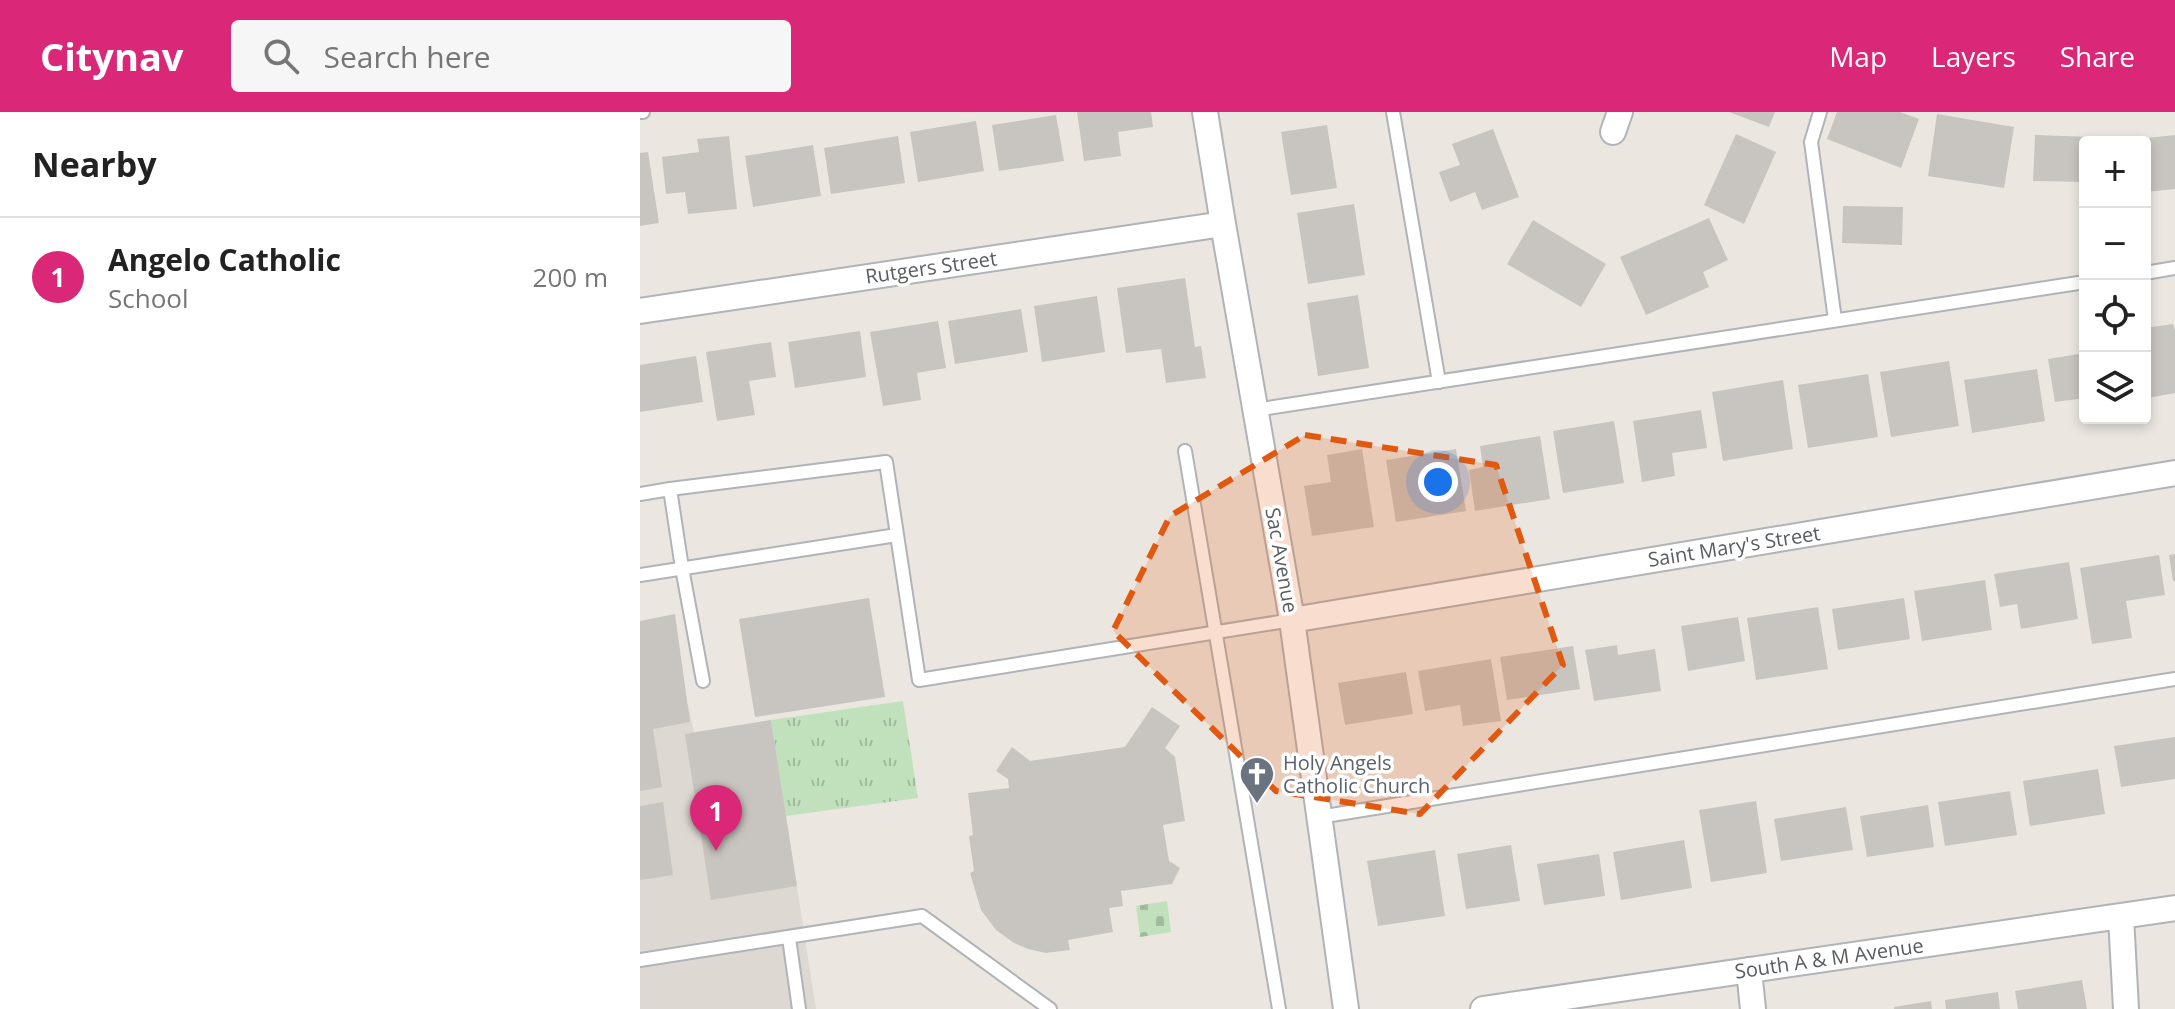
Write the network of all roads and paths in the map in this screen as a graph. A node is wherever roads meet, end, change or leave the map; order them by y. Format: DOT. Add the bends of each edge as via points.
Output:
graph roads {
  1 [pos="1205,112"];
  2 [pos="1393,112"];
  3 [pos="1820,112"];
  4 [pos="1223,224"];
  5 [pos="2175,268"];
  6 [pos="2151,272"];
  7 [pos="2079,283"];
  8 [pos="640,311"];
  9 [pos="1835,320"];
  10 [pos="1439,382"];
  11 [pos="1255,410"];
  12 [pos="1185,451"];
  13 [pos="2175,473"];
  14 [pos="670,489"];
  15 [pos="640,494"];
  16 [pos="897,535"];
  17 [pos="682,568"];
  18 [pos="640,575"];
  19 [pos="1292,620"];
  20 [pos="1215,633"];
  21 [pos="2175,679"];
  22 [pos="703,681"];
  23 [pos="1319,817"];
  24 [pos="2175,908"];
  25 [pos="2121,917"];
  26 [pos="789,938"];
  27 [pos="640,960"];
  28 [pos="1749,970"];
  29 [pos="799,1009"];
  30 [pos="1050,1009"];
  31 [pos="1279,1009"];
  32 [pos="1346,1009"];
  33 [pos="1483,1009"];
  34 [pos="1753,1009"];
  35 [pos="2126,1009"];
  1 -- 4 [label="street, Sac Avenue"];
  2 -- 10 [label="lane"];
  3 -- 9 [label="lane" via="1811,142"];
  4 -- 8 [label="street, Rutgers Street"];
  4 -- 11 [label="street, Sac Avenue"];
  5 -- 6 [label="lane"];
  7 -- 9 [label="lane"];
  9 -- 10 [label="lane"];
  10 -- 11 [label="lane"];
  11 -- 19 [label="street, Sac Avenue"];
  12 -- 20 [label="lane"];
  13 -- 19 [label="street, Saint Mary's Street"];
  14 -- 15 [label="lane"];
  14 -- 16 [label="lane" via="886,462"];
  14 -- 17 [label="lane"];
  16 -- 17 [label="lane"];
  16 -- 20 [label="lane" via="919,680"];
  17 -- 18 [label="lane"];
  17 -- 22 [label="lane"];
  19 -- 20 [label="lane"];
  19 -- 23 [label="street, Sac Avenue"];
  20 -- 31 [label="lane"];
  21 -- 23 [label="lane"];
  23 -- 32 [label="street, Sac Avenue"];
  24 -- 25 [label="street, South A & M Avenue"];
  25 -- 28 [label="street, South A & M Avenue"];
  25 -- 35 [label="street"];
  26 -- 27 [label="lane"];
  26 -- 29 [label="lane"];
  26 -- 30 [label="lane" via="922,916"];
  28 -- 33 [label="street, South A & M Avenue"];
  28 -- 34 [label="street"];
}
